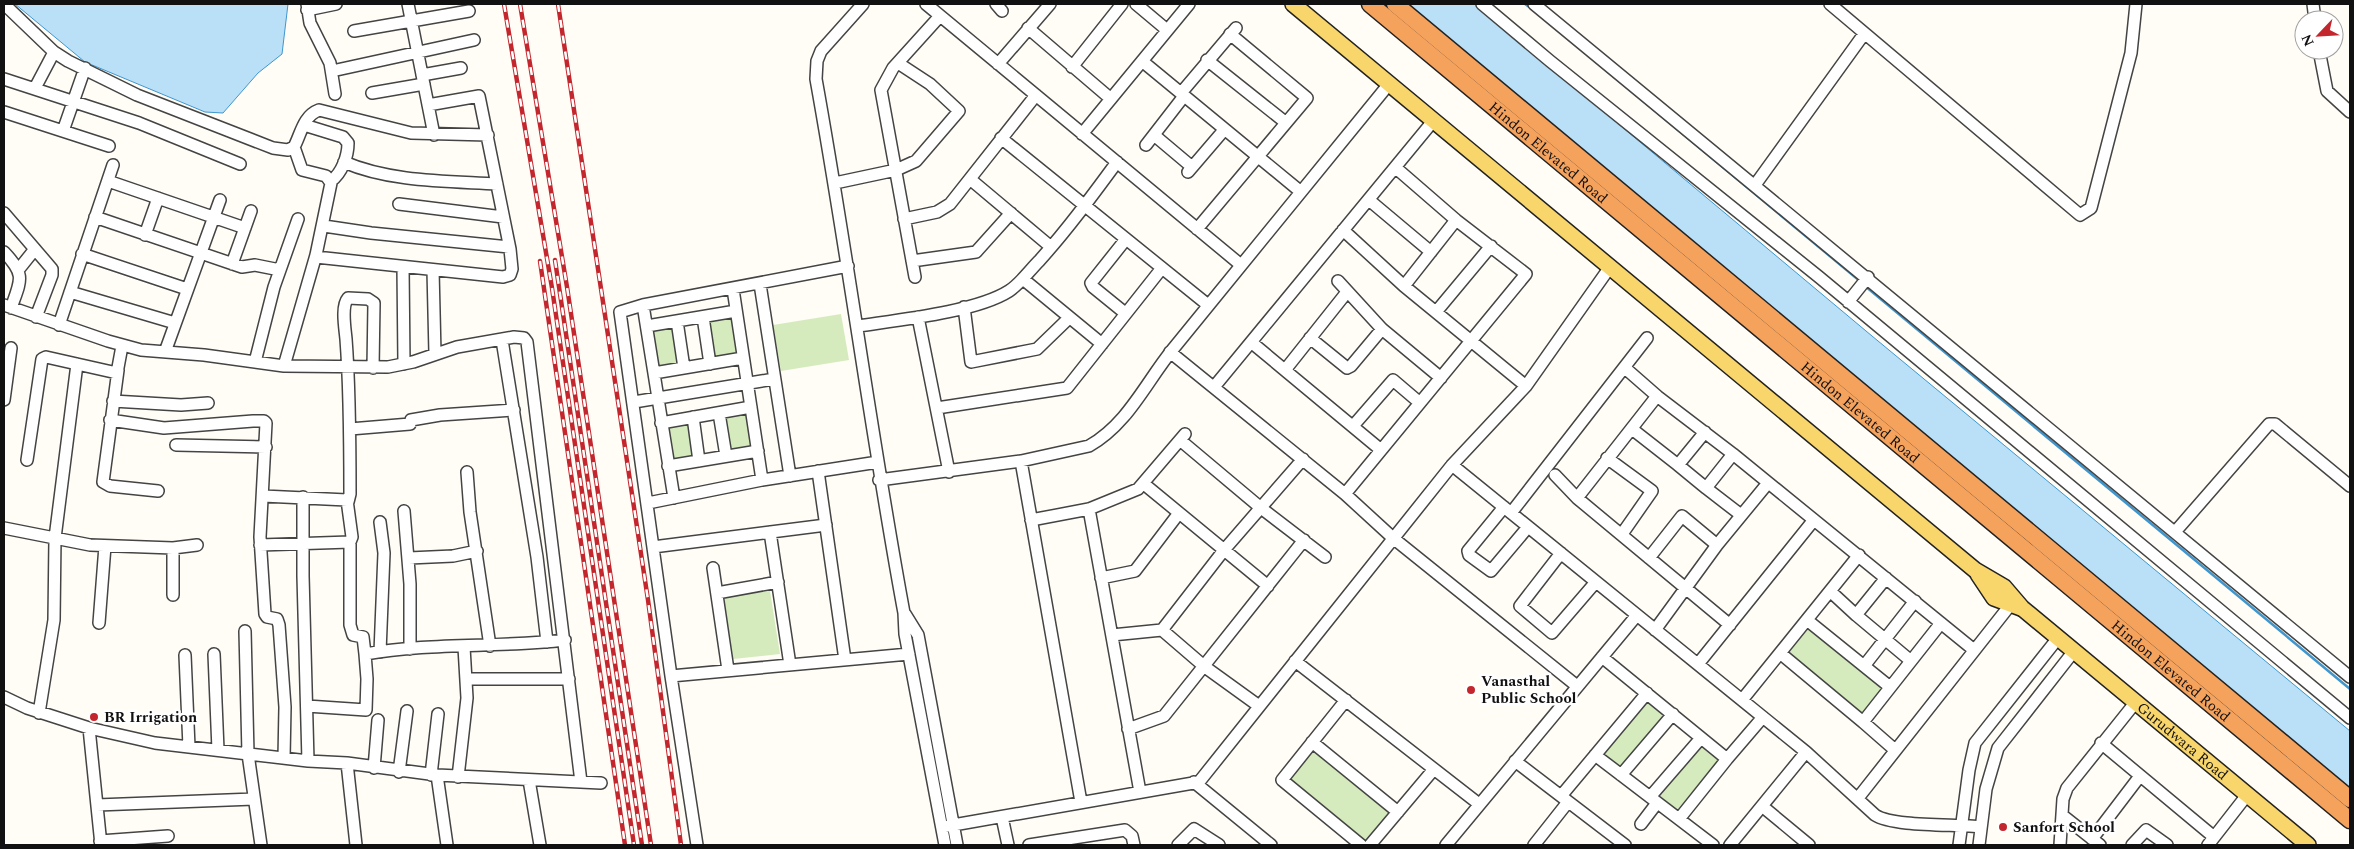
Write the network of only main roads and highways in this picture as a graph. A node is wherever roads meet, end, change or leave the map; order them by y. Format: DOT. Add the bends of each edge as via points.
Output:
graph roads {
  1 [pos="1293,4"];
  2 [pos="1370,4"];
  3 [pos="1395,4"];
  4 [pos="2350,799"];
  5 [pos="2350,820"];
  6 [pos="2300,843"];
  1 -- 6 [label="main road, Gurudwara Road" via="1975,570 2004,587 2016,606 2247,795"];
  2 -- 5 [label="highway, Hindon Elevated Road"];
  3 -- 4 [label="highway, Hindon Elevated Road"];
}
